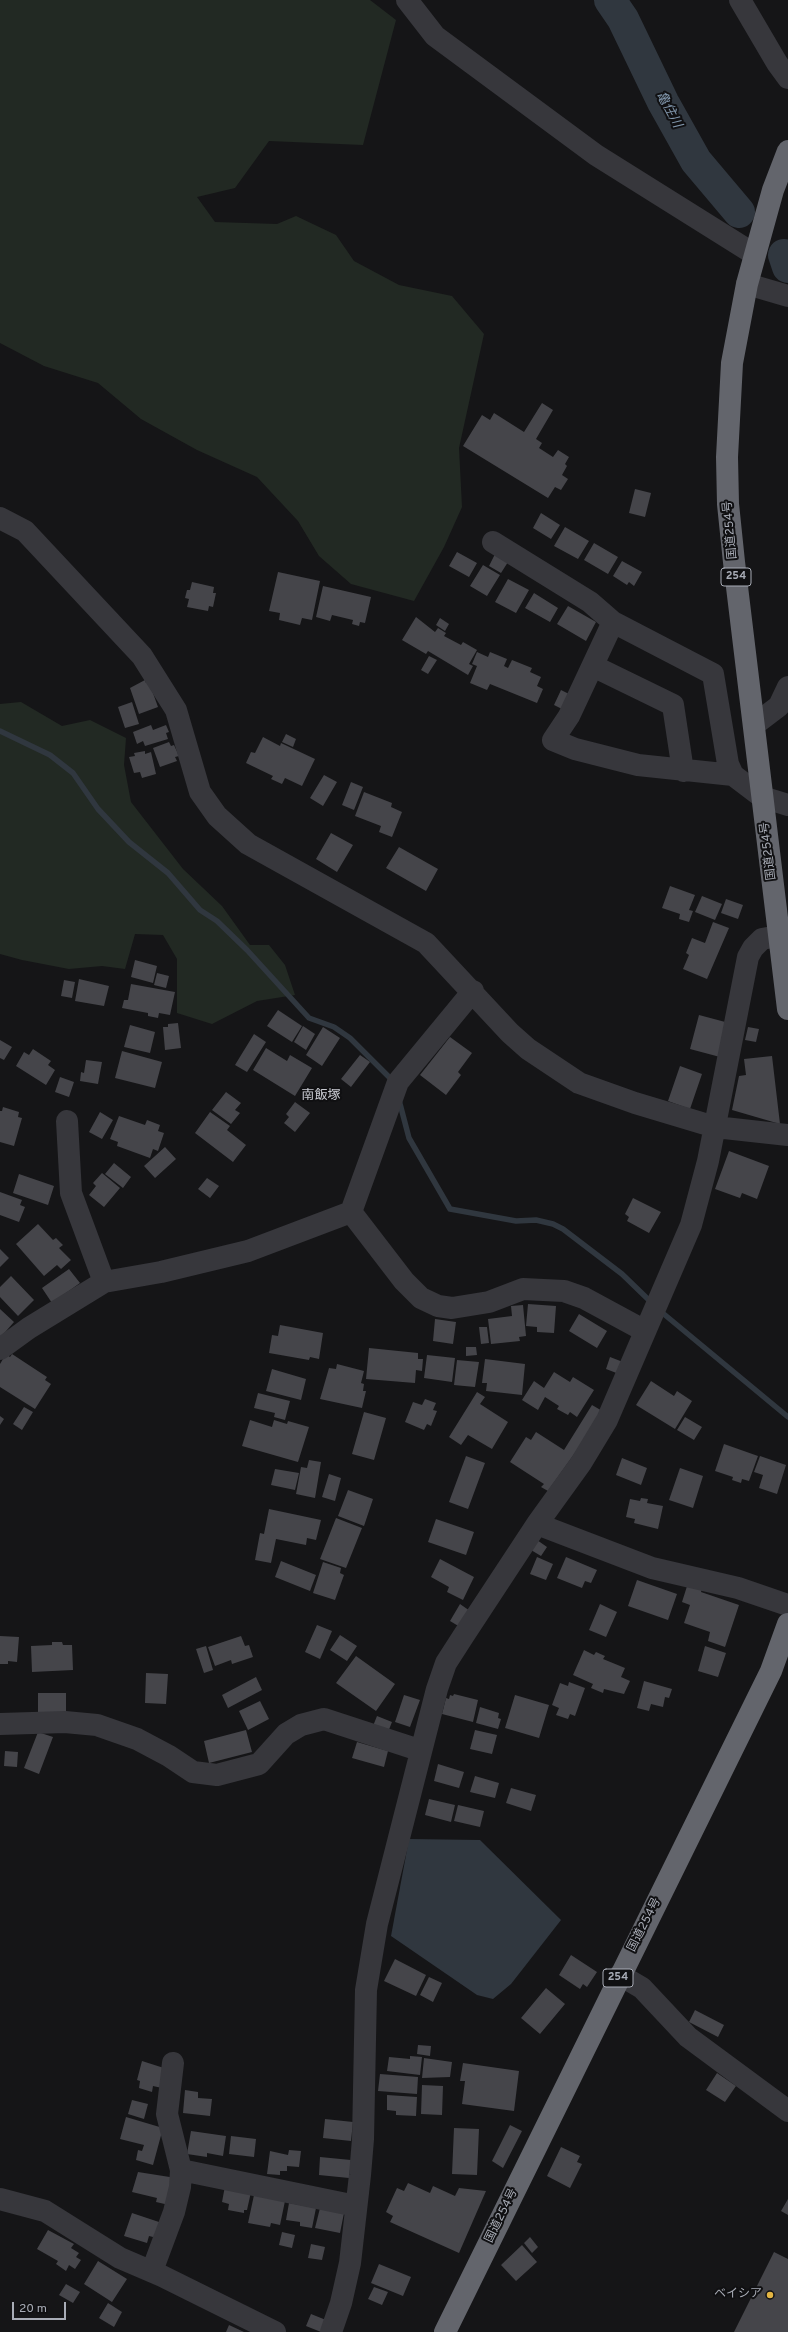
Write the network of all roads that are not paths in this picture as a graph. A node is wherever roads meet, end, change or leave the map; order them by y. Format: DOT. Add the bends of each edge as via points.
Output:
graph roads {
  1 [pos="407,0"];
  2 [pos="740,0"];
  3 [pos="788,78"];
  4 [pos="788,151"];
  5 [pos="754,254"];
  6 [pos="747,284"];
  7 [pos="788,296"];
  8 [pos="0,518"];
  9 [pos="493,542"];
  10 [pos="614,622"];
  11 [pos="593,666"];
  12 [pos="788,687"];
  13 [pos="754,725"];
  14 [pos="683,771"];
  15 [pos="733,775"];
  16 [pos="762,797"];
  17 [pos="788,805"];
  18 [pos="778,936"];
  19 [pos="473,991"];
  20 [pos="788,1009"];
  21 [pos="67,1120"];
  22 [pos="715,1127"];
  23 [pos="788,1135"];
  24 [pos="351,1212"];
  25 [pos="104,1282"];
  26 [pos="645,1331"];
  27 [pos="0,1349"];
  28 [pos="537,1524"];
  29 [pos="788,1605"];
  30 [pos="788,1624"];
  31 [pos="0,1724"];
  32 [pos="419,1750"];
  33 [pos="620,1976"];
  34 [pos="173,2063"];
  35 [pos="788,2111"];
  36 [pos="181,2170"];
  37 [pos="0,2199"];
  38 [pos="356,2206"];
  39 [pos="152,2271"];
  40 [pos="275,2332"];
  41 [pos="331,2332"];
  42 [pos="445,2332"];
  1 -- 5 [label="street" via="435,36 596,155"];
  2 -- 3 [label="street" via="776,63"];
  4 -- 5 [label="highway, 国道254号 / 254" via="773,190"];
  5 -- 6 [label="highway, 国道254号 / 254"];
  6 -- 7 [label="street"];
  6 -- 13 [label="highway, 国道254号 / 254" via="732,363 728,504"];
  8 -- 19 [label="street" via="25,532 142,656 176,710 200,792 217,816 248,844 426,942"];
  9 -- 10 [label="street" via="590,602"];
  10 -- 11 [label="street"];
  10 -- 15 [label="street" via="713,674 728,764"];
  11 -- 14 [label="street" via="673,705"];
  11 -- 14 [label="street" via="569,716 554,740 574,749 638,765"];
  12 -- 13 [label="street" via="780,706"];
  13 -- 16 [label="highway, 国道254号 / 254"];
  14 -- 15 [label="street"];
  15 -- 16 [label="street"];
  16 -- 17 [label="street"];
  16 -- 18 [label="highway, 国道254号 / 254"];
  18 -- 20 [label="highway, 国道254号 / 254"];
  18 -- 22 [label="street" via="762,939 748,957"];
  19 -- 22 [label="street" via="510,1033 579,1083"];
  19 -- 24 [label="street" via="398,1082"];
  21 -- 25 [label="street" via="71,1193"];
  22 -- 23 [label="street"];
  22 -- 26 [label="street" via="691,1225"];
  24 -- 25 [label="street" via="248,1251 161,1272"];
  24 -- 26 [label="street" via="404,1281 421,1298 438,1306 452,1308 489,1302 523,1289 558,1291 584,1298"];
  25 -- 27 [label="street"];
  26 -- 28 [label="street" via="608,1420"];
  28 -- 29 [label="street" via="652,1568 738,1588"];
  28 -- 32 [label="street" via="446,1663"];
  30 -- 33 [label="highway, 国道254号 / 254" via="771,1671"];
  31 -- 32 [label="street" via="65,1722 97,1725 137,1739 170,1756 193,1772 217,1775 259,1764 286,1734 301,1725 324,1719"];
  32 -- 38 [label="street" via="376,1924 366,1990 364,2139"];
  33 -- 35 [label="street" via="642,1988 688,2037"];
  33 -- 42 [label="highway, 国道254号 / 254"];
  34 -- 36 [label="street" via="167,2114"];
  36 -- 38 [label="street"];
  36 -- 39 [label="street" via="174,2212"];
  37 -- 39 [label="street" via="45,2211 120,2258"];
  38 -- 41 [label="street" via="350,2263"];
  39 -- 40 [label="street"];
}
